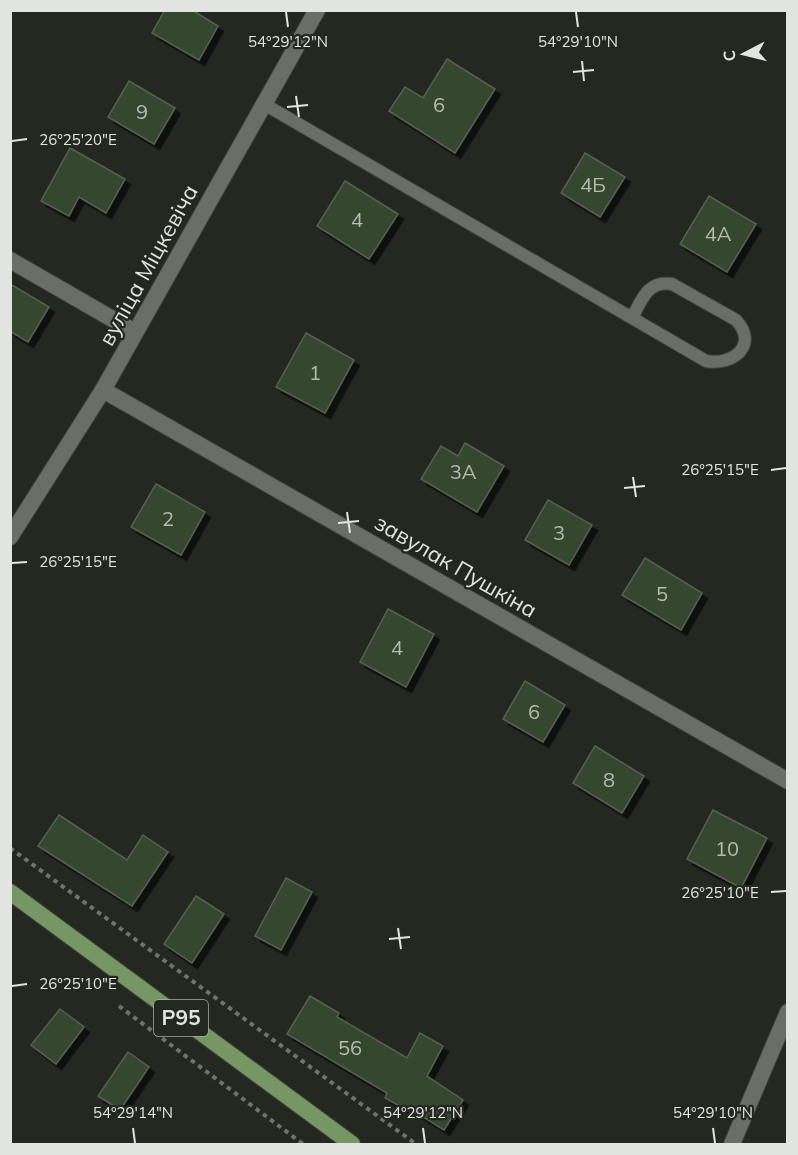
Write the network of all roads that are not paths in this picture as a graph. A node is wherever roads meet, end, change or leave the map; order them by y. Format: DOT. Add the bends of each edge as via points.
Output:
graph roads {
  1 [pos="317,10"];
  2 [pos="264,105"];
  3 [pos="10,260"];
  4 [pos="632,318"];
  5 [pos="135,332"];
  6 [pos="103,390"];
  7 [pos="10,537"];
  8 [pos="788,781"];
  9 [pos="10,892"];
  10 [pos="788,1012"];
  11 [pos="352,1144"];
  12 [pos="732,1144"];
  1 -- 2 [label="street, вуліца Міцкевіча"];
  2 -- 4 [label="lane"];
  2 -- 5 [label="street, вуліца Міцкевіча"];
  3 -- 5 [label="street"];
  4 -- 4 [label="lane" via="715,363 724,363 739,354 744,340 742,326 736,320 663,282 652,286"];
  5 -- 6 [label="street, вуліца Міцкевіча"];
  6 -- 7 [label="street, вуліца Міцкевіча"];
  6 -- 8 [label="street, завулак Пушкіна"];
  9 -- 11 [label="main road, Р95"];
  10 -- 12 [label="street"];
}
